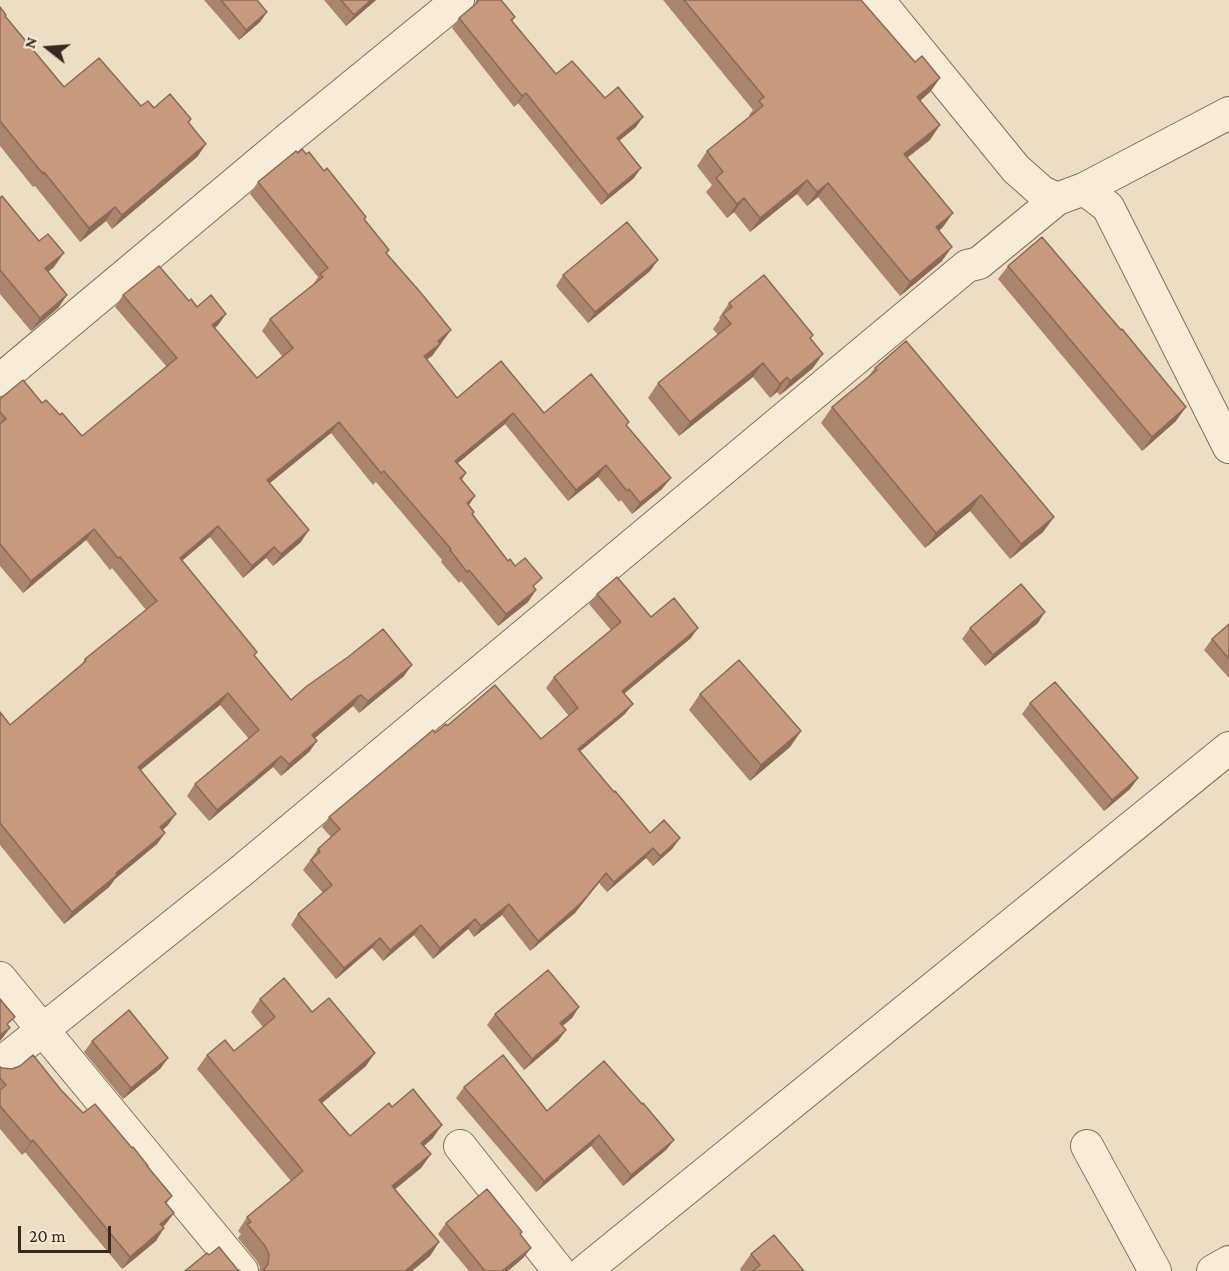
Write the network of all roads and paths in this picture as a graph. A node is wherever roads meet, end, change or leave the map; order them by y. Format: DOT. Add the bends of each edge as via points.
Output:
graph roads {
  1 [pos="458,0"];
  2 [pos="878,0"];
  3 [pos="1229,113"];
  4 [pos="1071,194"];
  5 [pos="0,380"];
  6 [pos="1229,447"];
  7 [pos="1229,748"];
  8 [pos="0,978"];
  9 [pos="43,1029"];
  10 [pos="0,1064"];
  11 [pos="460,1146"];
  12 [pos="1087,1146"];
  13 [pos="1229,1262"];
  14 [pos="242,1271"];
  15 [pos="559,1271"];
  16 [pos="585,1271"];
  17 [pos="1155,1271"];
  18 [pos="1213,1271"];
  1 -- 5 [label="street"];
  2 -- 4 [label="street" via="1016,169 1042,192"];
  3 -- 4 [label="street"];
  4 -- 6 [label="street" via="1108,207"];
  4 -- 9 [label="street" via="979,263 967,266 240,872"];
  7 -- 16 [label="street"];
  8 -- 9 [label="street"];
  9 -- 10 [label="street"];
  9 -- 14 [label="street"];
  11 -- 15 [label="street"];
  12 -- 17 [label="street"];
  13 -- 18 [label="street"];
}
